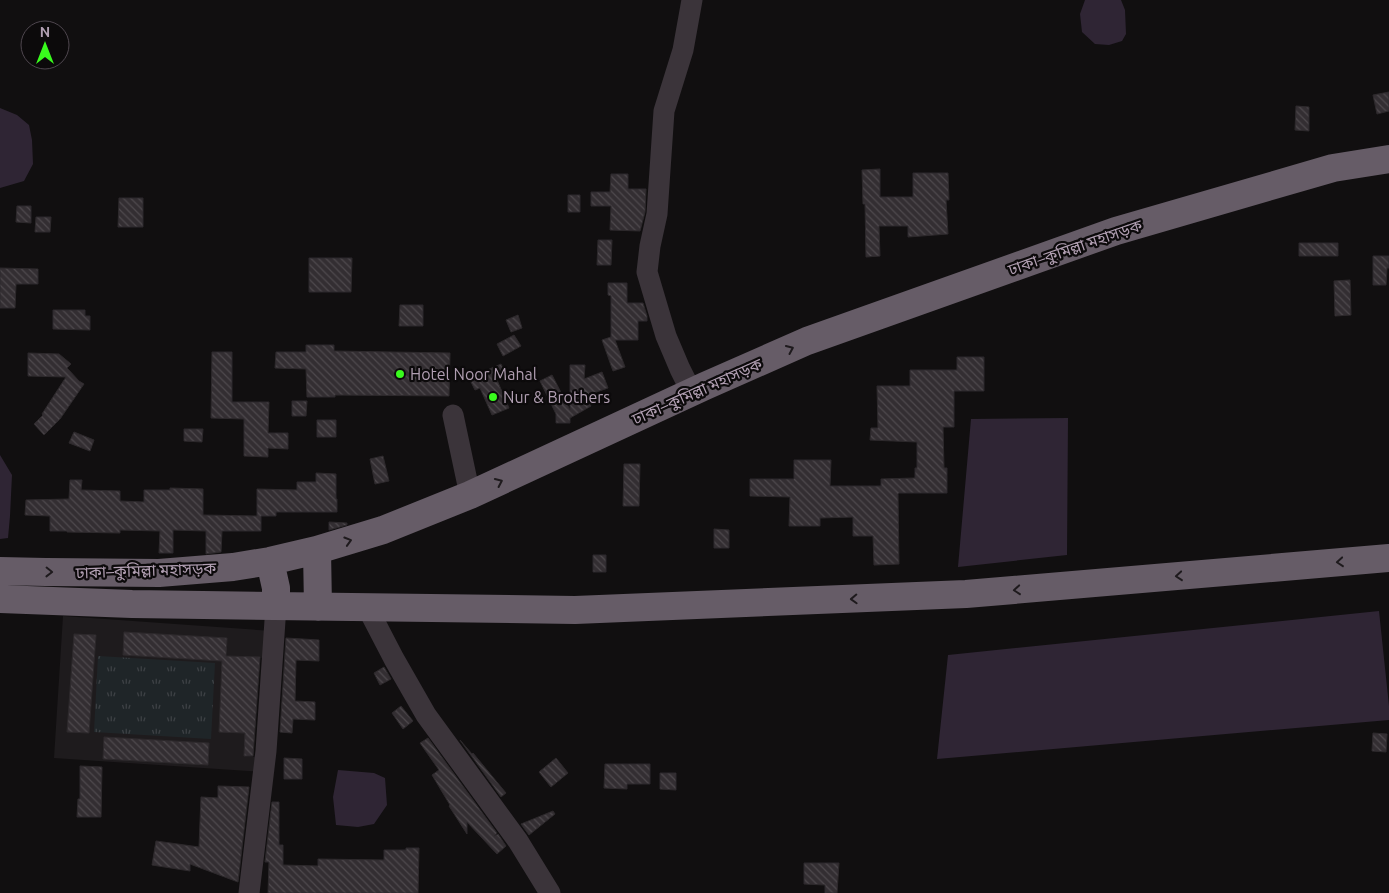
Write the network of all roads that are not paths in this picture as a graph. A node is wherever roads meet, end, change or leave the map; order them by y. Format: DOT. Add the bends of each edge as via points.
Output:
graph roads {
  1 [pos="692,0"];
  2 [pos="1389,159"];
  3 [pos="692,393"];
  4 [pos="453,415"];
  5 [pos="470,495"];
  6 [pos="317,550"];
  7 [pos="1389,558"];
  8 [pos="270,561"];
  9 [pos="0,570"];
  10 [pos="0,599"];
  11 [pos="276,606"];
  12 [pos="318,607"];
  13 [pos="368,607"];
  14 [pos="250,893"];
  15 [pos="550,893"];
  1 -- 3 [label="street" via="683,50 664,111 657,214 647,272 666,336"];
  3 -- 2 [label="highway, ঢাকা–কুমিল্লা মহাসড়ক, one-way" via="807,341 1116,231 1333,168"];
  5 -- 3 [label="highway, ঢাকা–কুমিল্লা মহাসড়ক, one-way"];
  4 -- 5 [label="street"];
  6 -- 5 [label="highway, ঢাকা–কুমিল্লা মহাসড়ক, one-way" via="382,530"];
  6 -- 8 [label="highway, ঢাকা–কুমিল্লা মহাসড়ক"];
  6 -- 12 [label="highway"];
  7 -- 13 [label="highway, ঢাকা–কুমিল্লা মহাসড়ক, one-way" via="966,594 575,610"];
  9 -- 8 [label="highway, ঢাকা–কুমিল্লা মহাসড়ক, one-way" via="159,573"];
  8 -- 11 [label="highway"];
  10 -- 11 [label="highway, ঢাকা–কুমিল্লা মহাসড়ক"];
  11 -- 12 [label="highway, ঢাকা–কুমিল্লা মহাসড়ক"];
  11 -- 14 [label="street" via="266,751"];
  12 -- 13 [label="highway, ঢাকা–কুমিল্লা মহাসড়ক"];
  13 -- 15 [label="street" via="426,715 518,841"];
}
